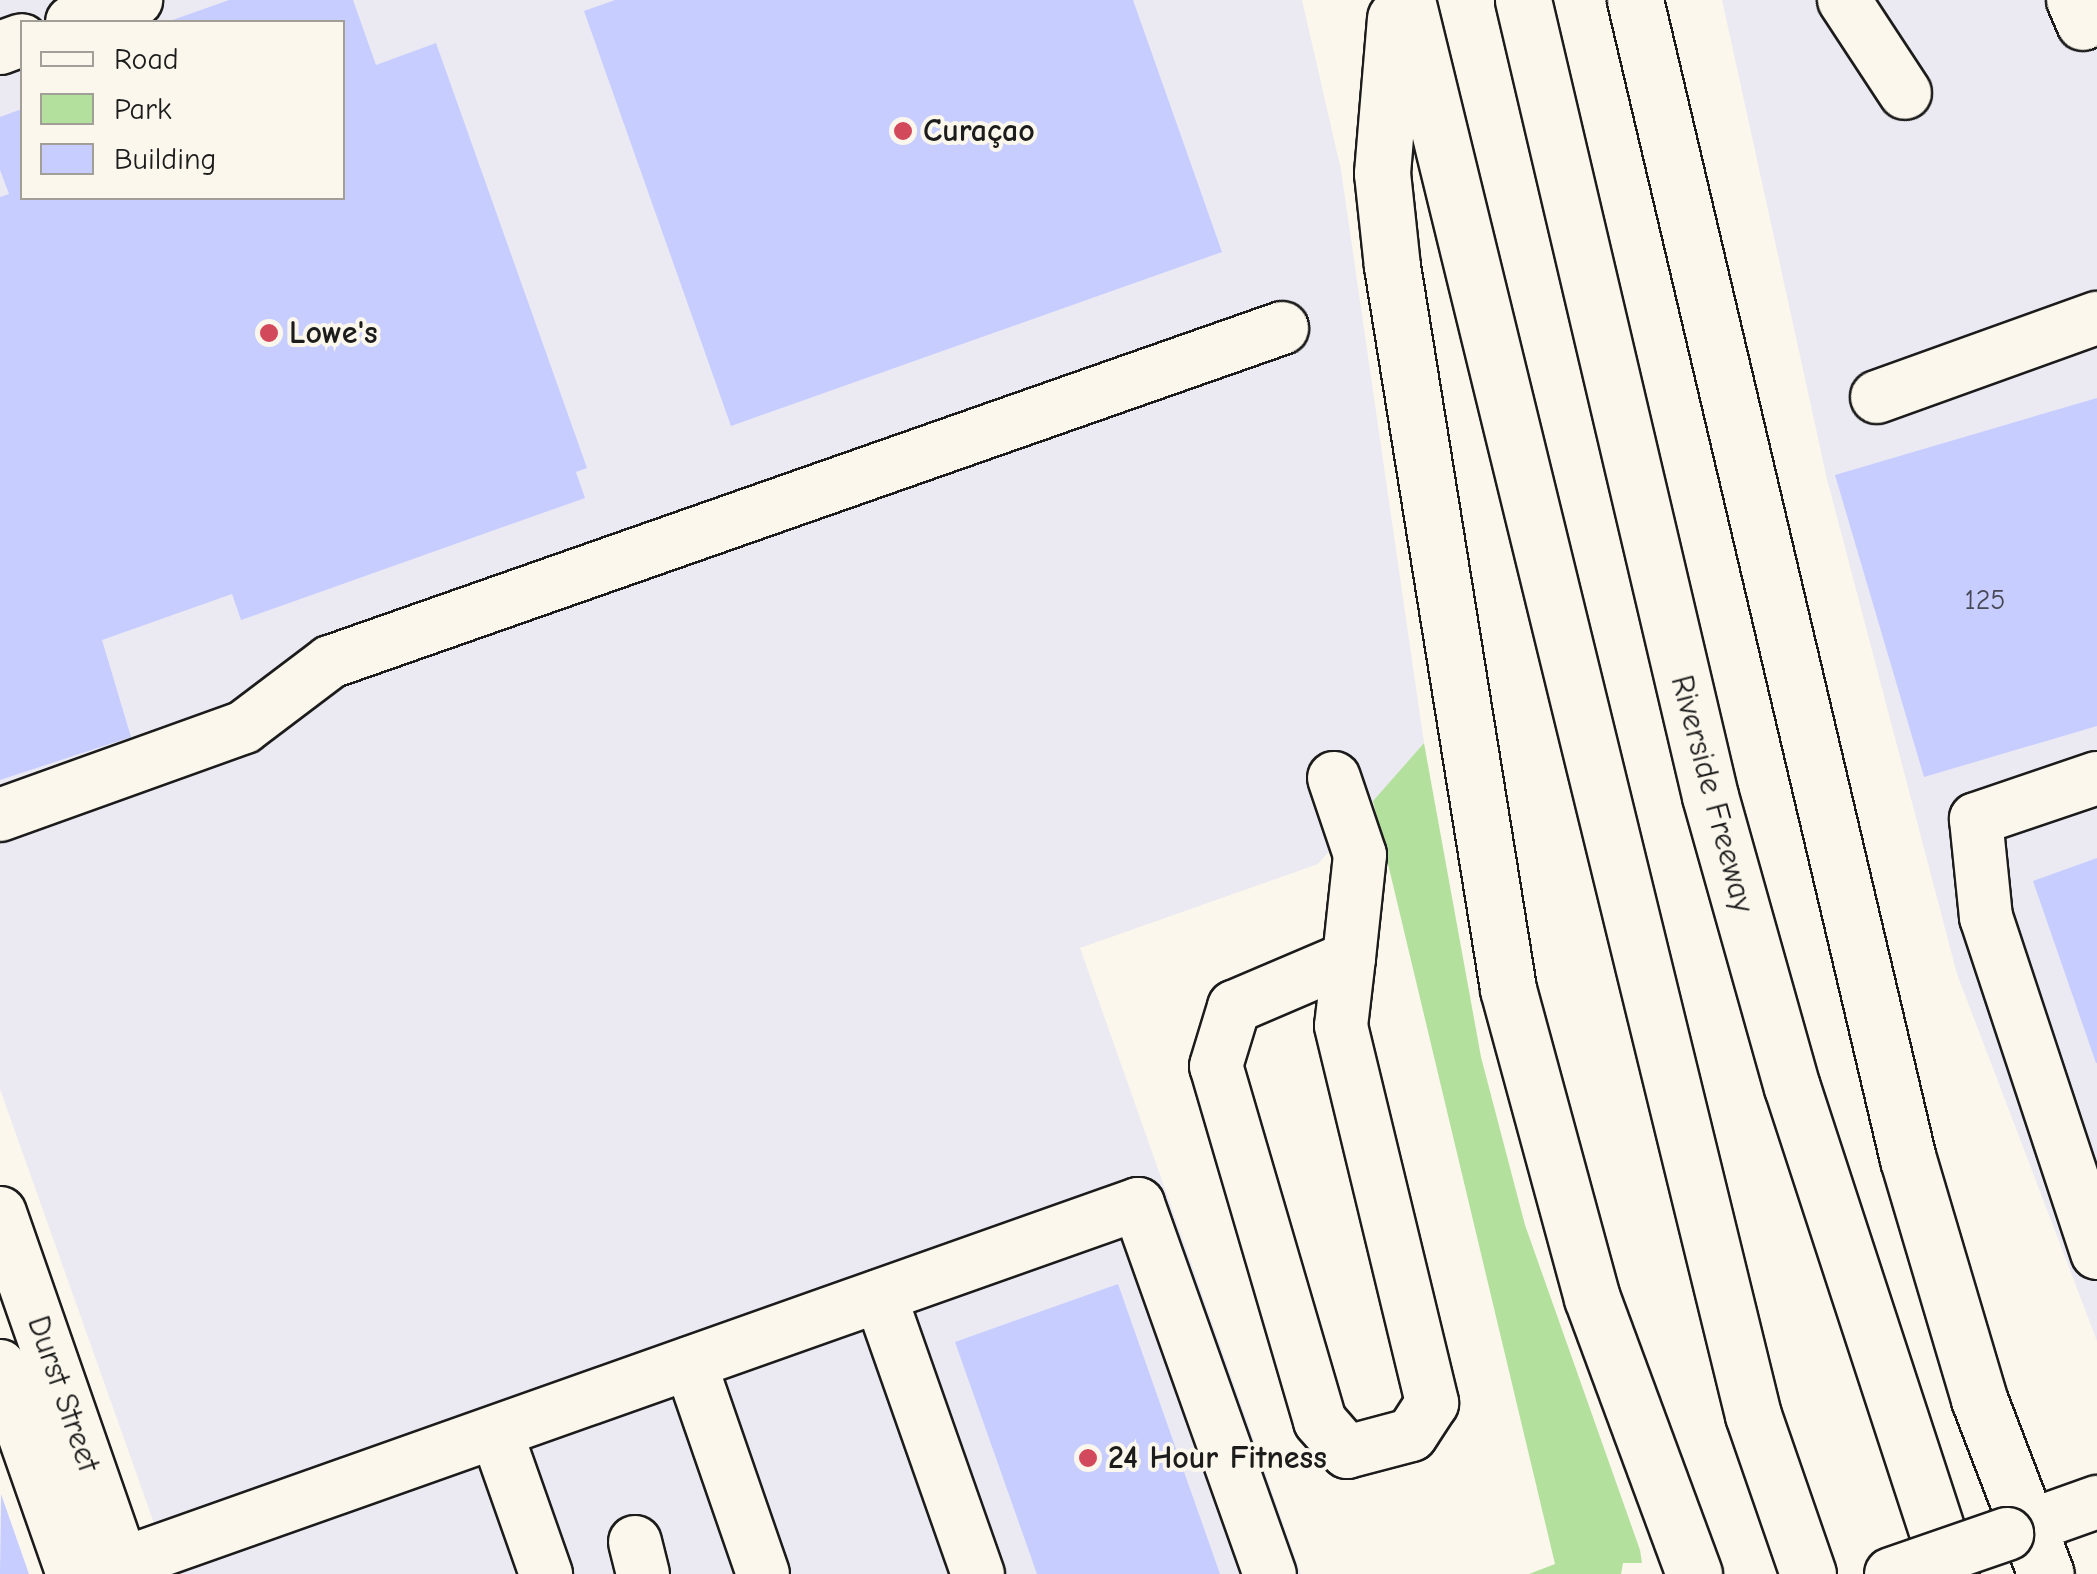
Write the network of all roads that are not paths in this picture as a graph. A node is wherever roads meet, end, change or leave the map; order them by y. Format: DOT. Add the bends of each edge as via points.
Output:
graph roads {
  1 [pos="136,0"];
  2 [pos="1397,0"];
  3 [pos="1407,0"];
  4 [pos="1523,0"];
  5 [pos="1634,0"];
  6 [pos="1844,0"];
  7 [pos="78,20"];
  8 [pos="1905,93"];
  9 [pos="2097,318"];
  10 [pos="1282,328"];
  11 [pos="1877,397"];
  12 [pos="1334,778"];
  13 [pos="2097,778"];
  14 [pos="0,815"];
  15 [pos="1349,958"];
  16 [pos="0,1214"];
  17 [pos="2097,1253"];
  18 [pos="880,1296"];
  19 [pos="690,1364"];
  20 [pos="4,1377"];
  21 [pos="496,1432"];
  22 [pos="2097,1502"];
  23 [pos="2027,1545"];
  24 [pos="107,1571"];
  25 [pos="546,1574"];
  26 [pos="763,1574"];
  27 [pos="978,1574"];
  28 [pos="1270,1574"];
  29 [pos="1694,1574"];
  30 [pos="1808,1574"];
  31 [pos="1891,1574"];
  32 [pos="1951,1574"];
  1 -- 7 [label="street"];
  2 -- 29 [label="highway" via="1382,173 1491,898 1558,1187"];
  3 -- 30 [label="highway" via="1497,390 1753,1415"];
  4 -- 32 [label="highway, Riverside Freeway" via="1710,796 1792,1087"];
  5 -- 23 [label="highway" via="1908,1159"];
  6 -- 8 [label="street"];
  9 -- 11 [label="street"];
  10 -- 14 [label="street" via="330,662 244,727"];
  12 -- 15 [label="street" via="1360,855"];
  13 -- 17 [label="street" via="1976,819 1986,917"];
  15 -- 15 [label="street" via="1341,1026 1432,1403 1411,1434 1348,1452 1320,1421 1216,1066 1234,1008"];
  16 -- 24 [label="street, Durst Street"];
  18 -- 19 [label="street"];
  18 -- 27 [label="street"];
  18 -- 28 [label="street" via="1138,1204"];
  19 -- 21 [label="street"];
  19 -- 26 [label="street"];
  20 -- 24 [label="street"];
  21 -- 24 [label="street"];
  21 -- 25 [label="street"];
  22 -- 23 [label="street"];
  23 -- 31 [label="street, bridge"];
}
